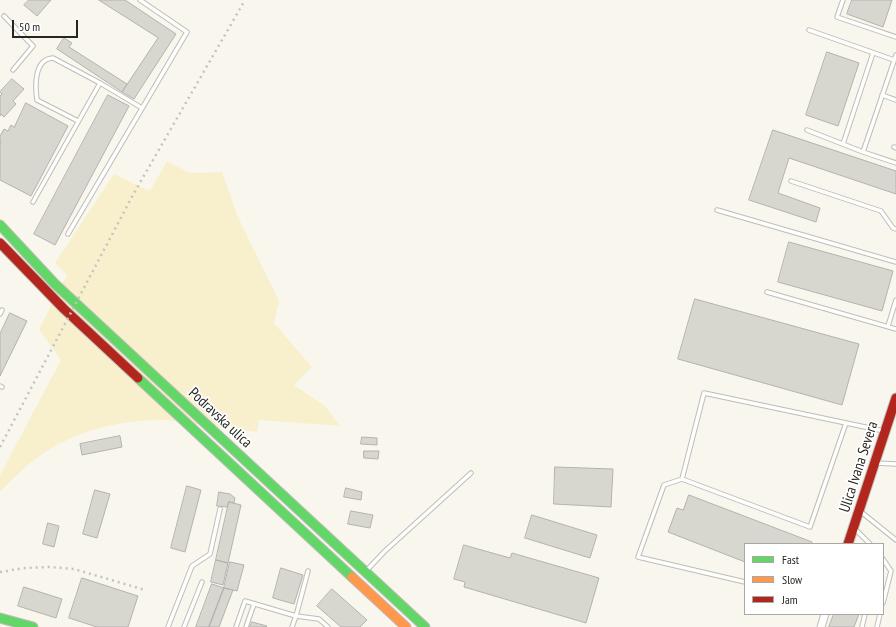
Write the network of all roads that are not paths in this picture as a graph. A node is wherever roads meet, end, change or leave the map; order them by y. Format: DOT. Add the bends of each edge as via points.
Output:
graph roads {
  1 [pos="140,0"];
  2 [pos="844,0"];
  3 [pos="4,16"];
  4 [pos="809,30"];
  5 [pos="896,37"];
  6 [pos="873,53"];
  7 [pos="896,55"];
  8 [pos="894,60"];
  9 [pos="13,70"];
  10 [pos="100,82"];
  11 [pos="882,95"];
  12 [pos="896,100"];
  13 [pos="142,108"];
  14 [pos="78,121"];
  15 [pos="807,130"];
  16 [pos="843,144"];
  17 [pos="863,152"];
  18 [pos="896,163"];
  19 [pos="791,181"];
  20 [pos="32,202"];
  21 [pos="717,210"];
  22 [pos="0,225"];
  23 [pos="896,229"];
  24 [pos="68,234"];
  25 [pos="0,243"];
  26 [pos="896,262"];
  27 [pos="767,292"];
  28 [pos="896,300"];
  29 [pos="888,326"];
  30 [pos="896,329"];
  31 [pos="896,398"];
  32 [pos="846,423"];
  33 [pos="885,431"];
  34 [pos="874,463"];
  35 [pos="896,464"];
  36 [pos="471,474"];
  37 [pos="682,479"];
  38 [pos="220,509"];
  39 [pos="859,510"];
  40 [pos="854,527"];
  41 [pos="896,540"];
  42 [pos="848,543"];
  43 [pos="869,543"];
  44 [pos="884,560"];
  45 [pos="308,571"];
  46 [pos="364,572"];
  47 [pos="202,582"];
  48 [pos="744,582"];
  49 [pos="885,591"];
  50 [pos="254,604"];
  51 [pos="825,615"];
  52 [pos="865,615"];
  53 [pos="880,615"];
  54 [pos="296,616"];
  55 [pos="0,618"];
  56 [pos="33,627"];
  57 [pos="168,627"];
  58 [pos="184,627"];
  59 [pos="236,627"];
  60 [pos="246,627"];
  61 [pos="292,627"];
  62 [pos="328,627"];
  63 [pos="406,627"];
  64 [pos="425,627"];
  65 [pos="821,627"];
  66 [pos="862,627"];
  67 [pos="877,627"];
  1 -- 13 [label="lane" via="187,32"];
  2 -- 5 [label="lane" via="837,17"];
  3 -- 9 [label="lane" via="33,46"];
  4 -- 6 [label="lane"];
  6 -- 8 [label="lane"];
  6 -- 16 [label="lane"];
  7 -- 8 [label="lane"];
  8 -- 11 [label="lane"];
  10 -- 13 [label="lane"];
  10 -- 14 [label="lane"];
  10 -- 14 [label="lane" via="53,58 43,62 39,68 37,100"];
  11 -- 12 [label="lane"];
  11 -- 17 [label="lane"];
  13 -- 24 [label="lane"];
  14 -- 20 [label="lane"];
  15 -- 16 [label="lane"];
  16 -- 17 [label="lane"];
  17 -- 18 [label="lane"];
  19 -- 23 [label="lane" via="881,211"];
  21 -- 26 [label="lane"];
  22 -- 46 [label="main road, Podravska ulica" via="55,284"];
  25 -- 63 [label="main road, Podravska ulica" via="64,309"];
  27 -- 29 [label="lane"];
  28 -- 29 [label="lane"];
  29 -- 30 [label="lane"];
  31 -- 33 [label="main road, Ulica Ivana Severa"];
  32 -- 33 [label="lane"];
  32 -- 37 [label="lane" via="704,393"];
  32 -- 37 [label="lane" via="810,527"];
  33 -- 34 [label="main road, Ulica Ivana Severa"];
  34 -- 35 [label="lane"];
  34 -- 39 [label="main road, Ulica Ivana Severa"];
  36 -- 46 [label="lane"];
  37 -- 48 [label="lane" via="664,485 638,557"];
  38 -- 57 [label="lane" via="210,554 192,566"];
  39 -- 40 [label="main road, Ulica Ivana Severa"];
  39 -- 41 [label="lane"];
  40 -- 42 [label="main road, Ulica Ivana Severa"];
  40 -- 43 [label="lane"];
  44 -- 49 [label="lane" via="891,571"];
  45 -- 54 [label="lane"];
  46 -- 64 [label="main road, Podravska ulica"];
  47 -- 58 [label="lane"];
  50 -- 54 [label="lane"];
  50 -- 59 [label="lane" via="245,601"];
  50 -- 60 [label="lane"];
  51 -- 65 [label="street"];
  52 -- 66 [label="lane"];
  53 -- 67 [label="lane"];
  54 -- 61 [label="lane"];
  54 -- 62 [label="lane" via="319,619"];
  55 -- 56 [label="main road"];
}
